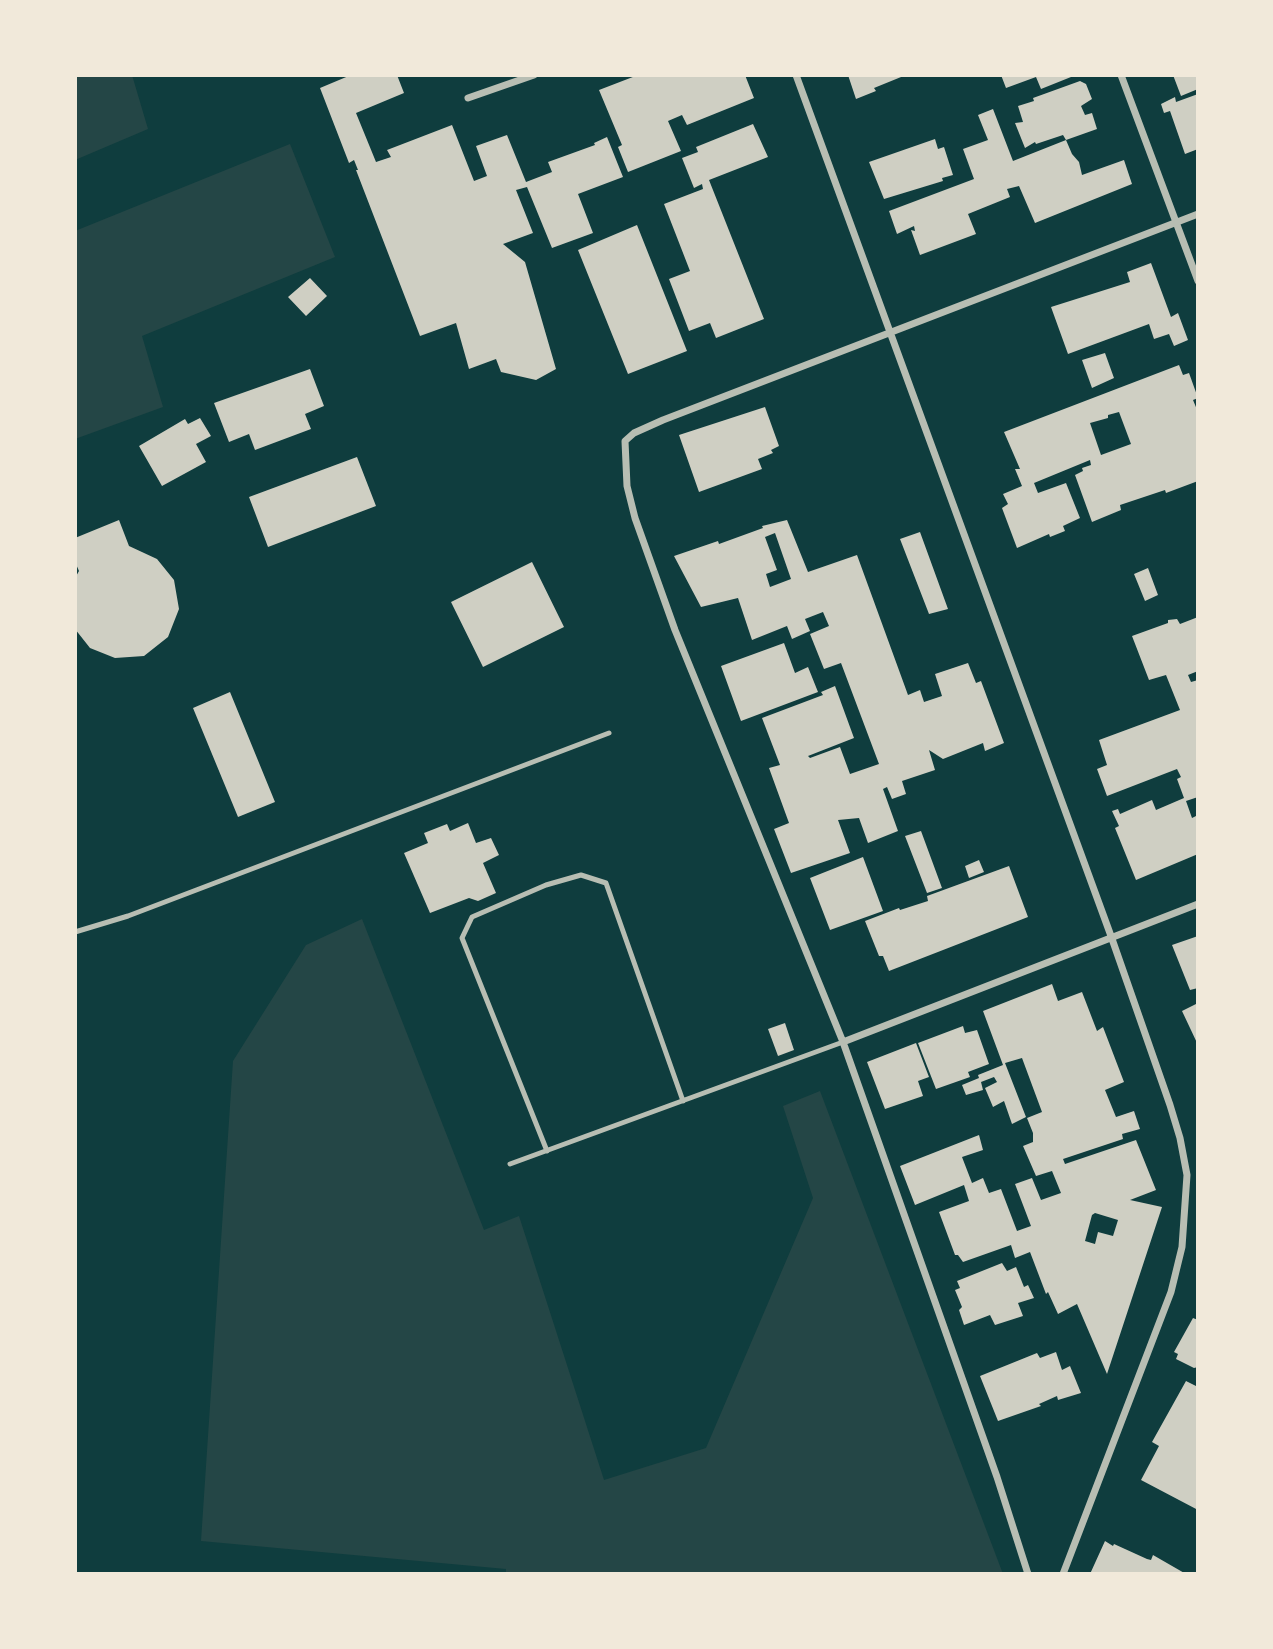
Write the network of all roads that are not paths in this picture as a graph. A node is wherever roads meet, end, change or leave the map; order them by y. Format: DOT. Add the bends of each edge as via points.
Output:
graph roads {
  1 [pos="534,75"];
  2 [pos="796,75"];
  3 [pos="1121,75"];
  4 [pos="468,99"];
  5 [pos="1198,214"];
  6 [pos="1176,222"];
  7 [pos="1198,281"];
  8 [pos="891,333"];
  9 [pos="609,733"];
  10 [pos="1198,904"];
  11 [pos="75,932"];
  12 [pos="1111,936"];
  13 [pos="843,1042"];
  14 [pos="683,1101"];
  15 [pos="547,1151"];
  16 [pos="510,1164"];
  17 [pos="1028,1574"];
  18 [pos="1063,1574"];
  1 -- 4 [label="street"];
  2 -- 8 [label="street"];
  3 -- 6 [label="street"];
  5 -- 6 [label="street"];
  6 -- 7 [label="street"];
  6 -- 8 [label="street"];
  8 -- 12 [label="street"];
  8 -- 13 [label="street" via="663,420 625,441 626,486 675,630"];
  9 -- 11 [label="lane" via="128,916"];
  10 -- 12 [label="street"];
  12 -- 13 [label="street"];
  12 -- 18 [label="street" via="1180,1138 1187,1175 1186,1213 1171,1292"];
  13 -- 14 [label="lane"];
  13 -- 17 [label="street"];
  14 -- 15 [label="lane"];
  14 -- 15 [label="lane" via="606,883 581,875 546,885 472,917 462,938"];
  15 -- 16 [label="lane"];
}
